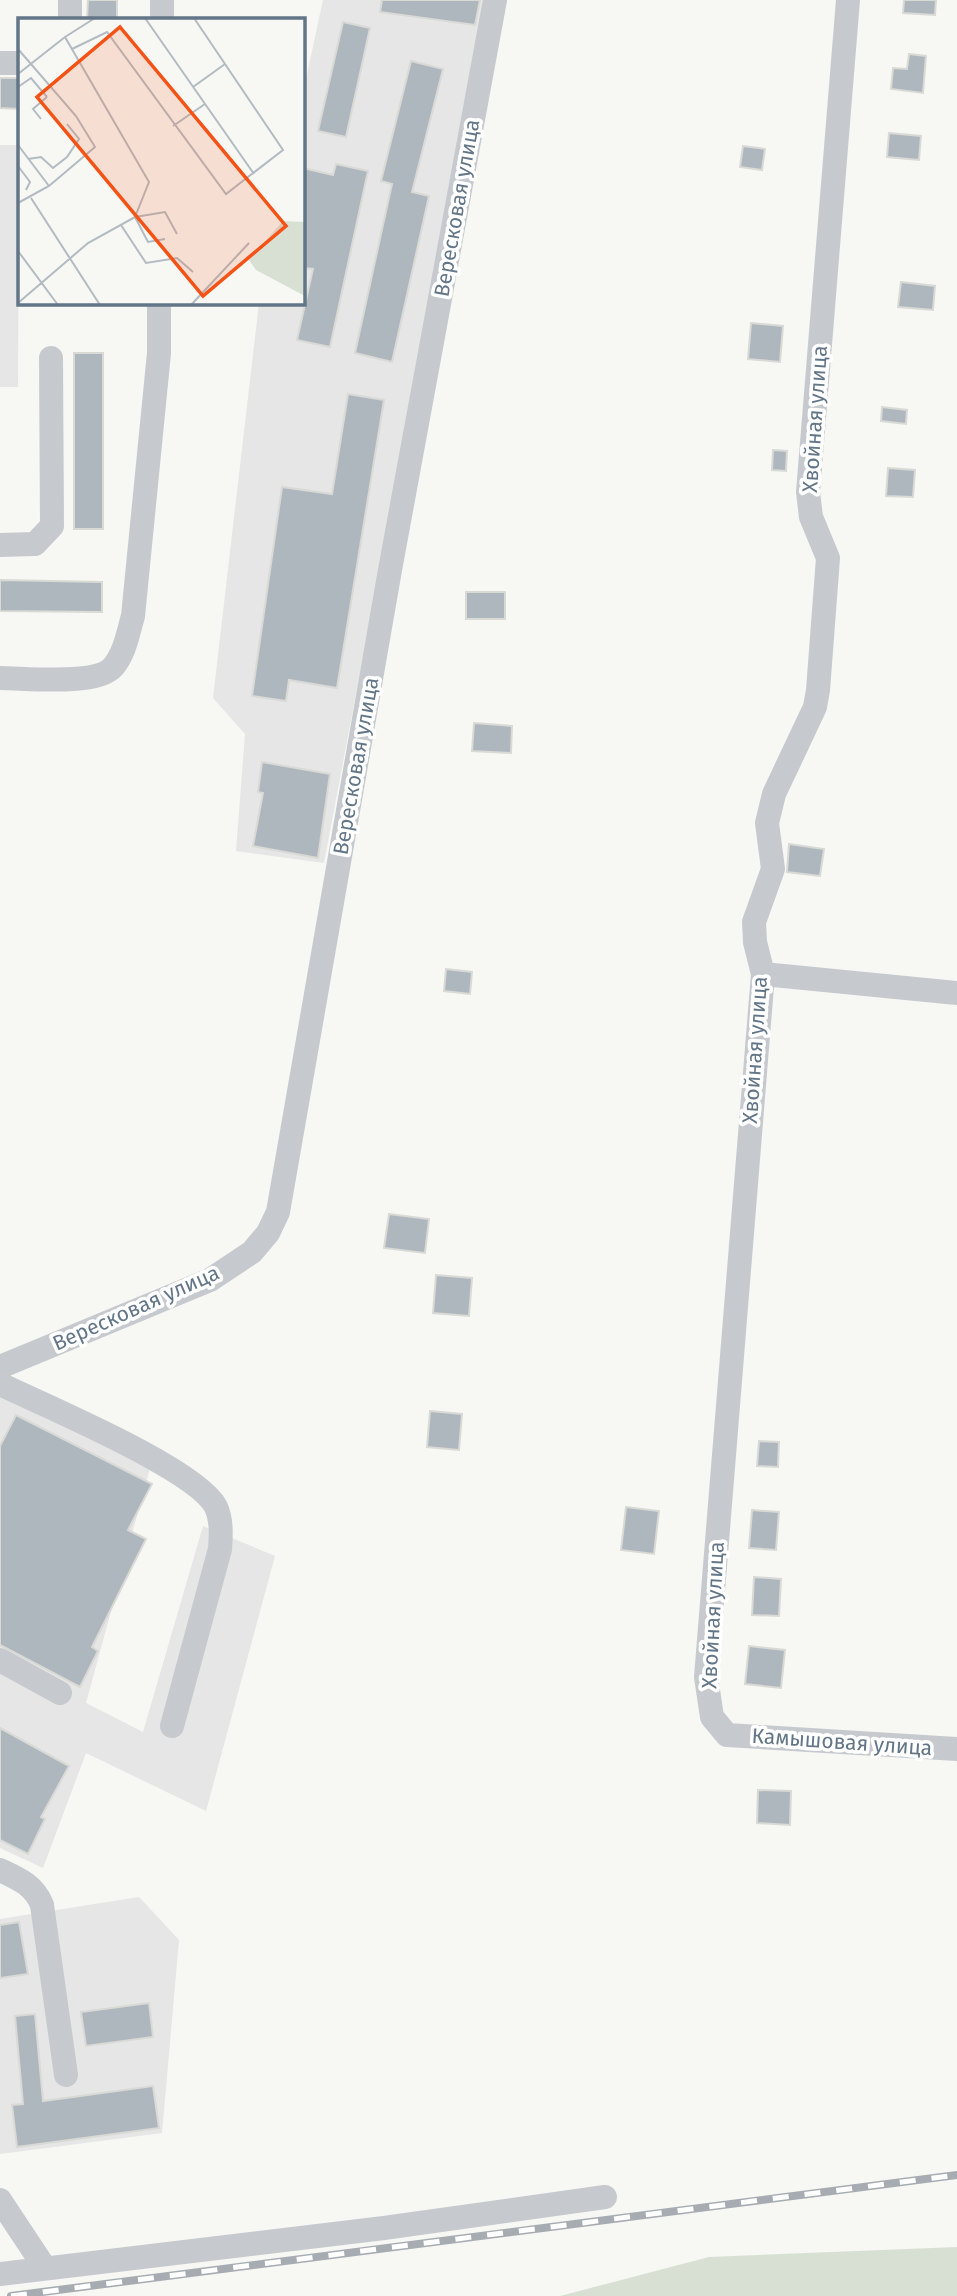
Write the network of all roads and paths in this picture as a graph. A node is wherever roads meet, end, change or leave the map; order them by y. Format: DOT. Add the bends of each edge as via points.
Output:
graph roads {
  1 [pos="70,0"];
  2 [pos="162,0"];
  3 [pos="495,0"];
  4 [pos="848,0"];
  5 [pos="70,18"];
  6 [pos="162,18"];
  7 [pos="0,63"];
  8 [pos="18,63"];
  9 [pos="159,304"];
  10 [pos="51,358"];
  11 [pos="0,545"];
  12 [pos="0,678"];
  13 [pos="763,974"];
  14 [pos="957,993"];
  15 [pos="0,1367"];
  16 [pos="0,1384"];
  17 [pos="0,1660"];
  18 [pos="60,1693"];
  19 [pos="173,1726"];
  20 [pos="727,1735"];
  21 [pos="957,1749"];
  22 [pos="0,1870"];
  23 [pos="66,2075"];
  24 [pos="605,2197"];
  25 [pos="0,2200"];
  26 [pos="45,2268"];
  27 [pos="0,2274"];
  1 -- 5 [label="street"];
  2 -- 6 [label="street"];
  3 -- 15 [label="street, Вересковая улица" via="278,1212 252,1252 210,1280"];
  4 -- 13 [label="street, Хвойная улица" via="808,492 811,517 828,558 818,690 815,707 774,794 767,823 771,879 754,922"];
  7 -- 8 [label="street"];
  9 -- 12 [label="street" via="159,353 133,616 125,646 111,669 92,678"];
  10 -- 11 [label="street" via="52,526 35,544"];
  13 -- 14 [label="street"];
  13 -- 20 [label="street, Хвойная улица" via="706,1677 712,1717"];
  16 -- 19 [label="street" via="153,1459 215,1505 221,1525 220,1549"];
  17 -- 18 [label="street"];
  20 -- 21 [label="street, Камышовая улица"];
  22 -- 23 [label="street" via="38,1892"];
  24 -- 26 [label="street"];
  25 -- 26 [label="street"];
  26 -- 27 [label="street"];
}
